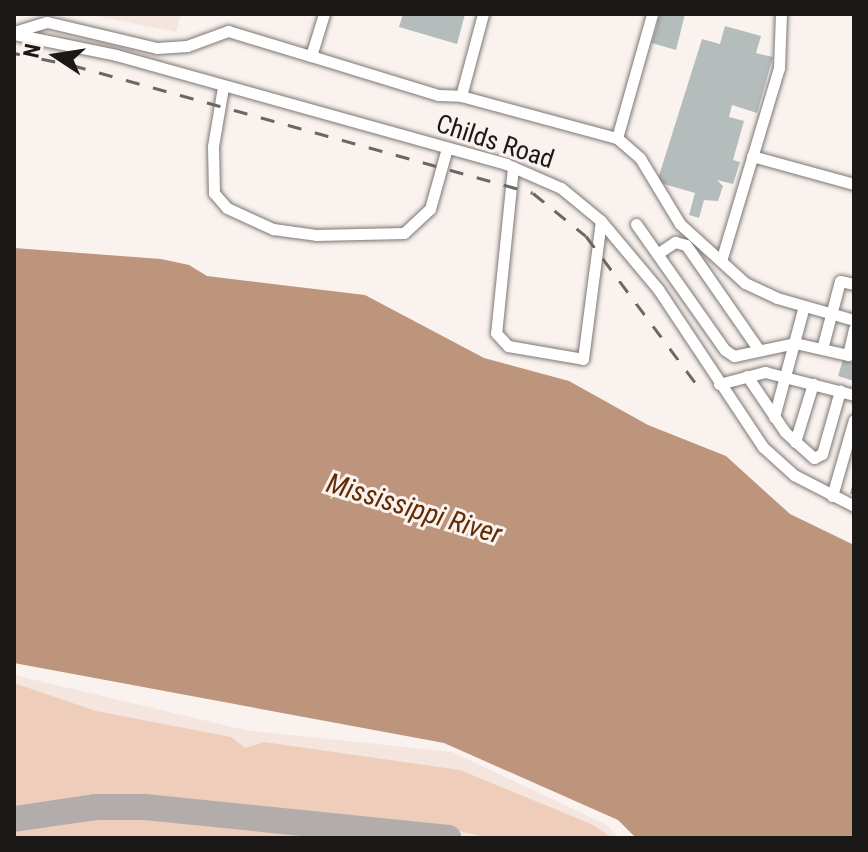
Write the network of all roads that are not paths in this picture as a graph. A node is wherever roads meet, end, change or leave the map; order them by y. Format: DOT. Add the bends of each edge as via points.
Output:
graph roads {
  1 [pos="324,14"];
  2 [pos="483,14"];
  3 [pos="652,14"];
  4 [pos="781,14"];
  5 [pos="14,33"];
  6 [pos="311,56"];
  7 [pos="223,87"];
  8 [pos="461,96"];
  9 [pos="617,138"];
  10 [pos="447,148"];
  11 [pos="752,156"];
  12 [pos="513,167"];
  13 [pos="854,184"];
  14 [pos="601,221"];
  15 [pos="636,224"];
  16 [pos="657,254"];
  17 [pos="721,261"];
  18 [pos="854,284"];
  19 [pos="684,292"];
  20 [pos="668,304"];
  21 [pos="804,306"];
  22 [pos="832,314"];
  23 [pos="854,320"];
  24 [pos="854,329"];
  25 [pos="795,343"];
  26 [pos="822,349"];
  27 [pos="759,350"];
  28 [pos="747,376"];
  29 [pos="787,377"];
  30 [pos="719,384"];
  31 [pos="813,384"];
  32 [pos="840,391"];
  33 [pos="854,395"];
  34 [pos="774,417"];
  35 [pos="854,420"];
  36 [pos="795,442"];
  37 [pos="832,496"];
  38 [pos="854,506"];
  1 -- 6 [label="street"];
  2 -- 8 [label="street"];
  3 -- 9 [label="street"];
  4 -- 11 [label="street" via="779,68"];
  5 -- 6 [label="street" via="47,22 157,48 187,46 228,31"];
  5 -- 7 [label="street, Childs Road" via="116,55"];
  6 -- 8 [label="street" via="438,95"];
  7 -- 10 [label="street, Childs Road"];
  7 -- 10 [label="street" via="212,155 214,193 227,208 273,229 316,235 404,233 430,209"];
  8 -- 9 [label="street"];
  9 -- 17 [label="street" via="640,158 680,224"];
  10 -- 12 [label="street, Childs Road"];
  11 -- 13 [label="street"];
  11 -- 17 [label="street"];
  12 -- 14 [label="street, Childs Road" via="561,188"];
  12 -- 14 [label="street" via="496,333 508,346 583,359"];
  14 -- 20 [label="street, Childs Road"];
  15 -- 16 [label="street"];
  16 -- 19 [label="street"];
  16 -- 27 [label="street" via="675,242 686,245"];
  17 -- 21 [label="street" via="745,283"];
  18 -- 22 [label="street" via="840,281"];
  19 -- 20 [label="street"];
  19 -- 27 [label="street" via="725,350 734,356"];
  20 -- 30 [label="street, Childs Road"];
  21 -- 22 [label="street"];
  21 -- 25 [label="street"];
  22 -- 23 [label="street"];
  22 -- 26 [label="street"];
  24 -- 26 [label="street" via="848,355"];
  25 -- 26 [label="street"];
  25 -- 27 [label="street"];
  25 -- 29 [label="street"];
  28 -- 29 [label="street" via="765,372"];
  28 -- 30 [label="street"];
  28 -- 34 [label="street"];
  29 -- 31 [label="street"];
  29 -- 34 [label="street"];
  30 -- 37 [label="street, Childs Road" via="763,447 794,475"];
  31 -- 32 [label="street"];
  31 -- 36 [label="street"];
  32 -- 33 [label="street"];
  32 -- 36 [label="street" via="822,454 814,458"];
  34 -- 36 [label="street"];
  35 -- 37 [label="street"];
  37 -- 38 [label="street, Childs Road"];
}
